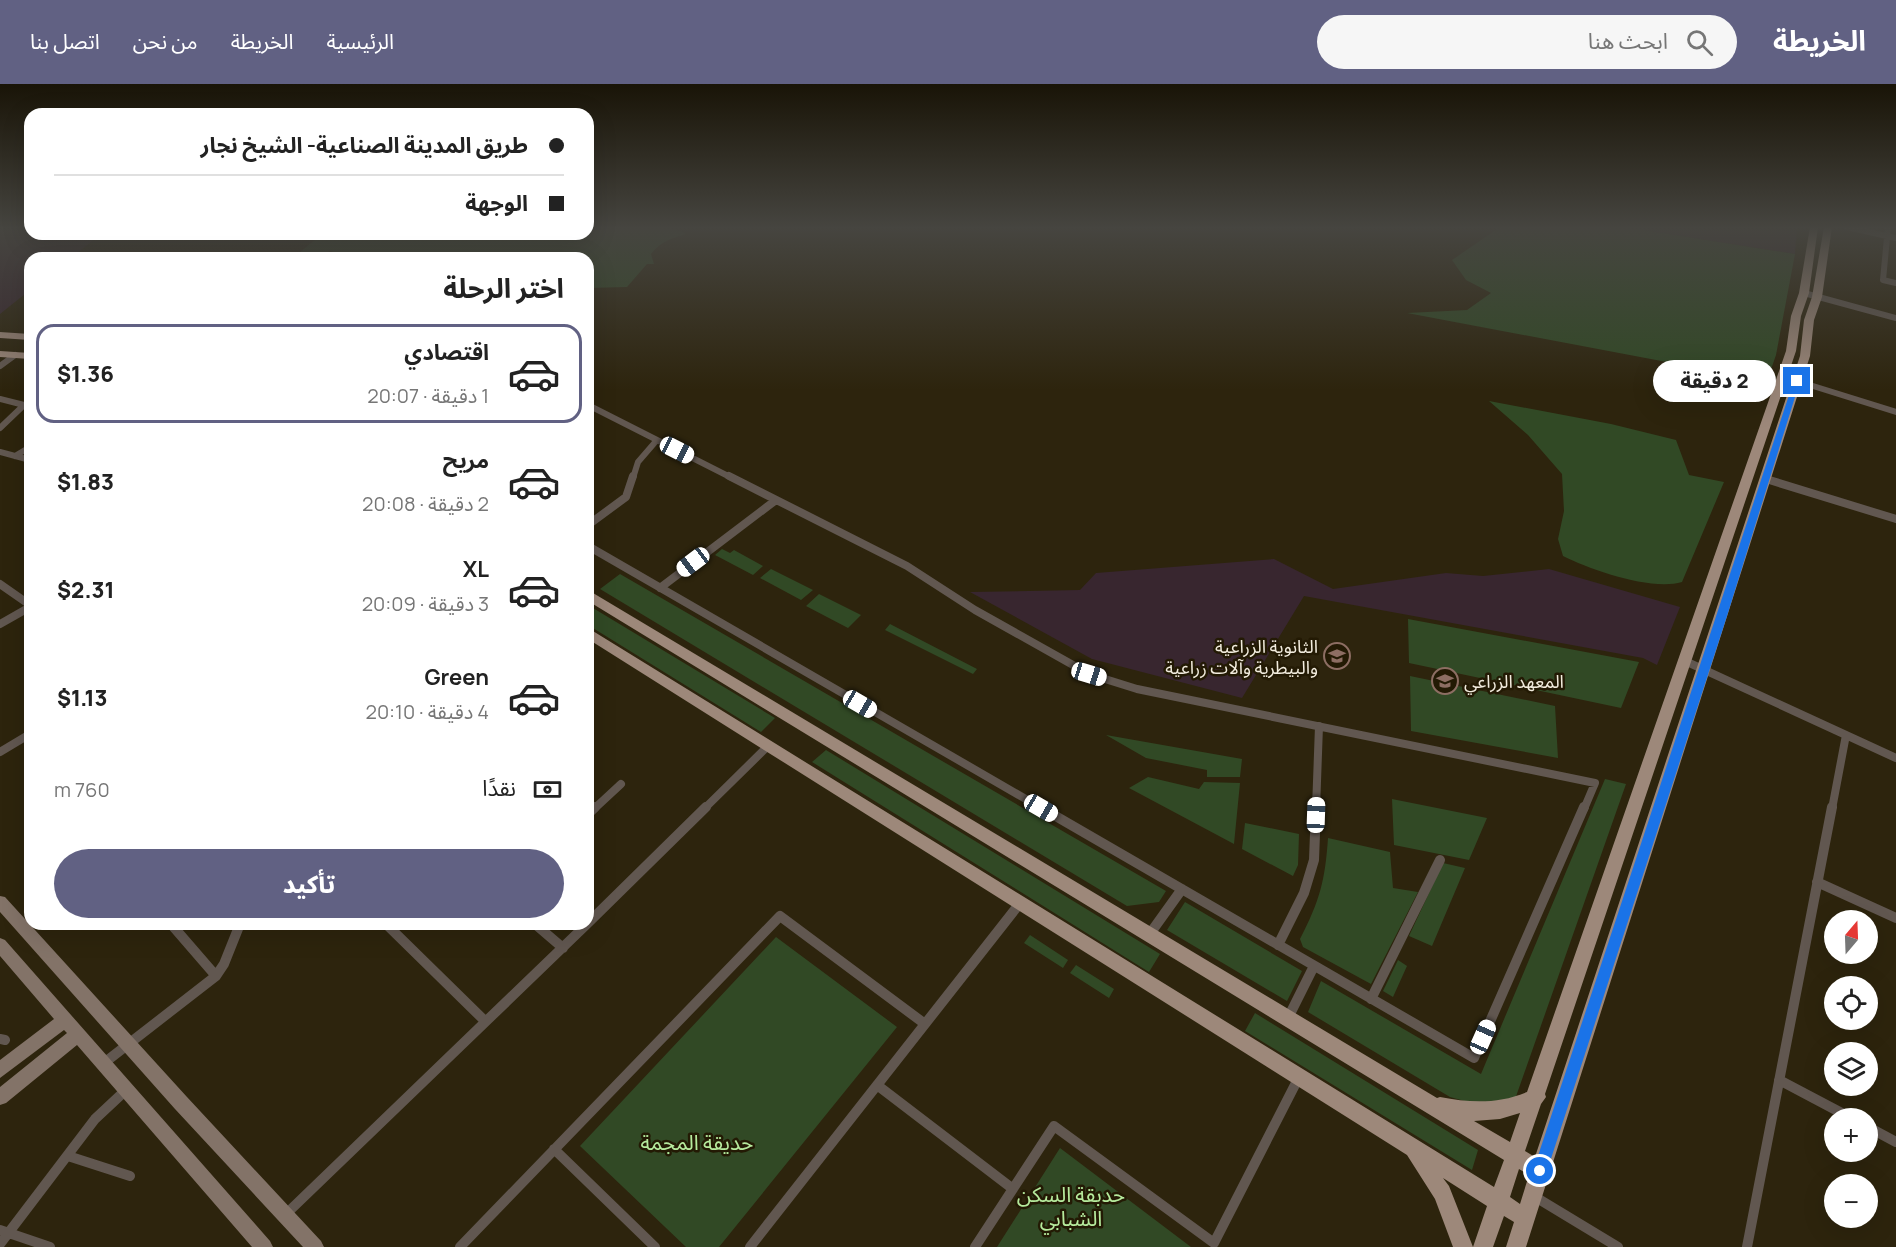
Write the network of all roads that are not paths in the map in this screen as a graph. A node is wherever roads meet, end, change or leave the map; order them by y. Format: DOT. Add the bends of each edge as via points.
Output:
graph roads {
  1 [pos="1811,281"];
  2 [pos="1814,281"];
  3 [pos="1810,295"];
  4 [pos="1896,318"];
  5 [pos="0,335"];
  6 [pos="24,337"];
  7 [pos="0,354"];
  8 [pos="15,355"];
  9 [pos="24,356"];
  10 [pos="0,366"];
  11 [pos="1797,381"];
  12 [pos="0,399"];
  13 [pos="594,408"];
  14 [pos="1896,412"];
  15 [pos="0,428"];
  16 [pos="657,440"];
  17 [pos="24,451"];
  18 [pos="0,452"];
  19 [pos="15,456"];
  20 [pos="24,458"];
  21 [pos="1766,479"];
  22 [pos="776,500"];
  23 [pos="1896,519"];
  24 [pos="594,520"];
  25 [pos="594,550"];
  26 [pos="0,584"];
  27 [pos="660,588"];
  28 [pos="594,599"];
  29 [pos="24,602"];
  30 [pos="24,610"];
  31 [pos="0,624"];
  32 [pos="594,637"];
  33 [pos="1685,661"];
  34 [pos="1704,668"];
  35 [pos="1319,726"];
  36 [pos="1845,735"];
  37 [pos="24,738"];
  38 [pos="768,746"];
  39 [pos="0,752"];
  40 [pos="1896,758"];
  41 [pos="621,784"];
  42 [pos="594,809"];
  43 [pos="1440,860"];
  44 [pos="1817,882"];
  45 [pos="1182,889"];
  46 [pos="0,902"];
  47 [pos="1020,903"];
  48 [pos="594,918"];
  49 [pos="1896,918"];
  50 [pos="24,929"];
  51 [pos="25,930"];
  52 [pos="176,930"];
  53 [pos="238,930"];
  54 [pos="392,930"];
  55 [pos="542,930"];
  56 [pos="582,930"];
  57 [pos="1149,935"];
  58 [pos="0,945"];
  59 [pos="1278,945"];
  60 [pos="563,948"];
  61 [pos="1314,966"];
  62 [pos="216,976"];
  63 [pos="1371,999"];
  64 [pos="1288,1018"];
  65 [pos="65,1020"];
  66 [pos="485,1021"];
  67 [pos="925,1024"];
  68 [pos="78,1034"];
  69 [pos="128,1046"];
  70 [pos="104,1064"];
  71 [pos="0,1070"];
  72 [pos="1299,1077"];
  73 [pos="1779,1080"];
  74 [pos="877,1085"];
  75 [pos="126,1090"];
  76 [pos="0,1097"];
  77 [pos="1537,1097"];
  78 [pos="1430,1104"];
  79 [pos="1832,1108"];
  80 [pos="1878,1132"];
  81 [pos="1896,1142"];
  82 [pos="1412,1147"];
  83 [pos="554,1149"];
  84 [pos="68,1156"];
  85 [pos="1516,1156"];
  86 [pos="1540,1171"];
  87 [pos="130,1176"];
  88 [pos="1013,1189"];
  89 [pos="1532,1195"];
  90 [pos="1499,1201"];
  91 [pos="285,1215"];
  92 [pos="1525,1218"];
  93 [pos="4,1231"];
  94 [pos="0,1244"];
  95 [pos="259,1245"];
  96 [pos="1213,1245"];
  97 [pos="50,1247"];
  98 [pos="315,1247"];
  99 [pos="460,1247"];
  100 [pos="655,1247"];
  101 [pos="750,1247"];
  102 [pos="975,1247"];
  103 [pos="1463,1247"];
  104 [pos="1483,1247"];
  105 [pos="1516,1247"];
  106 [pos="1618,1247"];
  107 [pos="1747,1247"];
  1 -- 3 [label="main road"];
  2 -- 3 [label="main road"];
  3 -- 4 [label="street"];
  3 -- 11 [label="main road" via="1805,356"];
  3 -- 33 [label="main road" via="1796,316 1791,351"];
  5 -- 6 [label="main road"];
  7 -- 8 [label="main road"];
  8 -- 9 [label="main road"];
  8 -- 10 [label="street"];
  11 -- 14 [label="street"];
  11 -- 21 [label="main road"];
  12 -- 15 [label="street" via="24,405"];
  13 -- 16 [label="street"];
  16 -- 22 [label="street"];
  16 -- 24 [label="street" via="639,462 626,496"];
  17 -- 19 [label="street"];
  18 -- 19 [label="street"];
  19 -- 20 [label="street"];
  21 -- 23 [label="street"];
  21 -- 34 [label="main road"];
  22 -- 27 [label="street"];
  22 -- 35 [label="street" via="907,566 975,610 1089,674 1137,689"];
  25 -- 27 [label="street"];
  26 -- 29 [label="street"];
  27 -- 45 [label="street"];
  28 -- 57 [label="main road"];
  30 -- 31 [label="street"];
  32 -- 38 [label="main road"];
  33 -- 34 [label="street"];
  33 -- 77 [label="main road"];
  34 -- 36 [label="street"];
  34 -- 86 [label="main road"];
  35 -- 59 [label="street" via="1314,860 1304,893"];
  35 -- 63 [label="street" via="1595,783 1474,1058"];
  36 -- 40 [label="street"];
  36 -- 44 [label="street"];
  37 -- 39 [label="street"];
  38 -- 47 [label="main road"];
  38 -- 48 [label="street"];
  41 -- 42 [label="street"];
  43 -- 63 [label="street"];
  44 -- 49 [label="street"];
  44 -- 73 [label="street"];
  45 -- 57 [label="street"];
  45 -- 59 [label="street"];
  46 -- 50 [label="street"];
  47 -- 67 [label="street"];
  47 -- 72 [label="main road"];
  51 -- 69 [label="street"];
  52 -- 62 [label="street"];
  53 -- 62 [label="street"];
  54 -- 66 [label="street"];
  55 -- 60 [label="street"];
  56 -- 60 [label="street"];
  57 -- 64 [label="main road"];
  58 -- 65 [label="street"];
  59 -- 61 [label="street"];
  60 -- 66 [label="street"];
  61 -- 63 [label="street"];
  61 -- 64 [label="street"];
  62 -- 69 [label="street"];
  64 -- 78 [label="main road"];
  65 -- 68 [label="street"];
  65 -- 71 [label="street"];
  66 -- 91 [label="street"];
  67 -- 74 [label="street"];
  67 -- 83 [label="street" via="780,916"];
  68 -- 70 [label="street"];
  68 -- 76 [label="street"];
  69 -- 70 [label="street"];
  69 -- 91 [label="street"];
  70 -- 75 [label="street"];
  72 -- 82 [label="main road"];
  72 -- 96 [label="street"];
  73 -- 79 [label="street"];
  73 -- 107 [label="street"];
  74 -- 88 [label="street"];
  74 -- 101 [label="street"];
  75 -- 84 [label="street" via="95,1119"];
  75 -- 95 [label="street"];
  77 -- 78 [label="main road" via="1485,1113"];
  77 -- 85 [label="main road"];
  78 -- 85 [label="main road"];
  80 -- 81 [label="street"];
  82 -- 90 [label="main road"];
  82 -- 103 [label="main road" via="1442,1193"];
  83 -- 99 [label="street"];
  83 -- 100 [label="street"];
  84 -- 87 [label="street"];
  84 -- 93 [label="street"];
  85 -- 86 [label="main road"];
  85 -- 90 [label="main road"];
  86 -- 89 [label="main road"];
  88 -- 96 [label="street" via="1054,1126"];
  88 -- 102 [label="street"];
  89 -- 92 [label="main road"];
  89 -- 106 [label="street"];
  90 -- 92 [label="main road"];
  90 -- 104 [label="main road"];
  91 -- 98 [label="street"];
  92 -- 105 [label="main road"];
  93 -- 94 [label="street"];
  93 -- 97 [label="street"];
}
